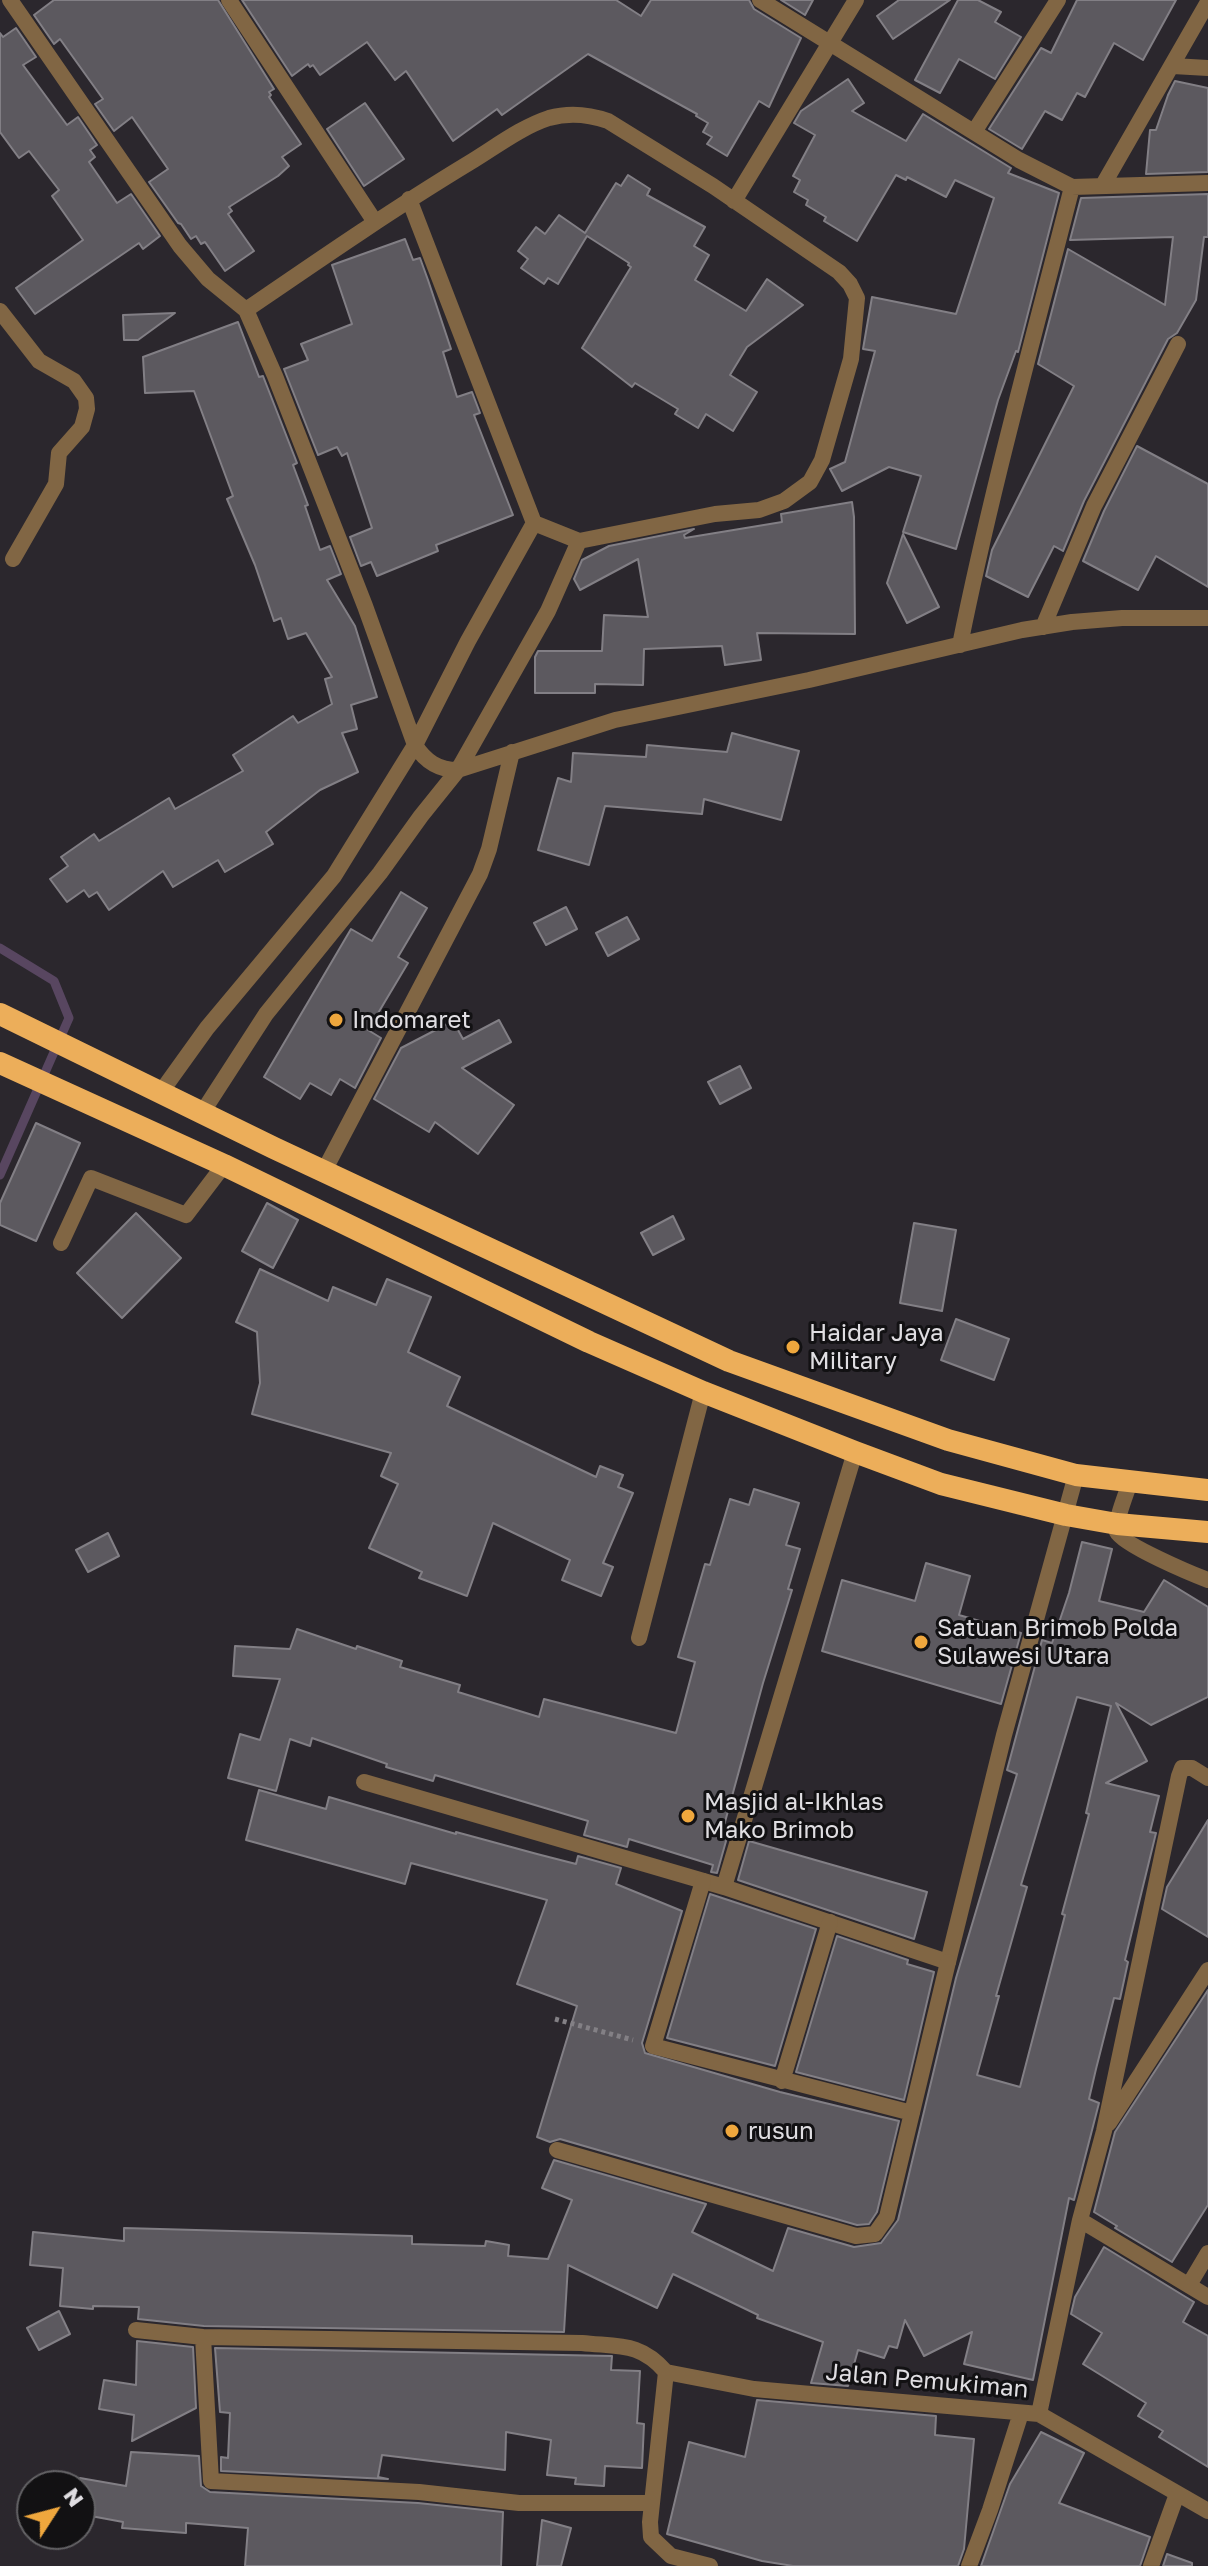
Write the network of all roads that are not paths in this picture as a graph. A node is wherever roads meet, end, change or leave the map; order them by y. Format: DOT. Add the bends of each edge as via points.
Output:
graph roads {
  1 [pos="10,0"];
  2 [pos="229,0"];
  3 [pos="760,0"];
  4 [pos="856,0"];
  5 [pos="1058,0"];
  6 [pos="1208,2"];
  7 [pos="831,45"];
  8 [pos="1173,66"];
  9 [pos="1208,68"];
  10 [pos="974,132"];
  11 [pos="1208,183"];
  12 [pos="1103,185"];
  13 [pos="1072,187"];
  14 [pos="409,199"];
  15 [pos="734,201"];
  16 [pos="375,222"];
  17 [pos="246,310"];
  18 [pos="0,311"];
  19 [pos="1178,344"];
  20 [pos="534,523"];
  21 [pos="579,541"];
  22 [pos="13,559"];
  23 [pos="1208,618"];
  24 [pos="1043,627"];
  25 [pos="960,645"];
  26 [pos="415,745"];
  27 [pos="512,752"];
  28 [pos="458,770"];
  29 [pos="6,1017"];
  30 [pos="1,1063"];
  31 [pos="161,1092"];
  32 [pos="202,1113"];
  33 [pos="224,1165"];
  34 [pos="324,1171"];
  35 [pos="61,1243"];
  36 [pos="703,1392"];
  37 [pos="855,1452"];
  38 [pos="1076,1475"];
  39 [pos="1130,1482"];
  40 [pos="1208,1490"];
  41 [pos="1066,1515"];
  42 [pos="1117,1524"];
  43 [pos="1208,1532"];
  44 [pos="1208,1580"];
  45 [pos="639,1638"];
  46 [pos="1208,1778"];
  47 [pos="364,1782"];
  48 [pos="703,1881"];
  49 [pos="724,1887"];
  50 [pos="830,1922"];
  51 [pos="948,1962"];
  52 [pos="1208,1970"];
  53 [pos="782,2081"];
  54 [pos="912,2113"];
  55 [pos="1104,2131"];
  56 [pos="557,2150"];
  57 [pos="1080,2220"];
  58 [pos="1208,2253"];
  59 [pos="1189,2285"];
  60 [pos="1208,2297"];
  61 [pos="136,2330"];
  62 [pos="203,2337"];
  63 [pos="666,2372"];
  64 [pos="1021,2413"];
  65 [pos="1039,2414"];
  66 [pos="1177,2494"];
  67 [pos="652,2503"];
  68 [pos="1208,2511"];
  69 [pos="710,2566"];
  70 [pos="969,2566"];
  71 [pos="1151,2566"];
  1 -- 17 [label="street" via="180,246 208,279"];
  2 -- 16 [label="street"];
  3 -- 7 [label="street"];
  4 -- 7 [label="street"];
  5 -- 10 [label="street"];
  6 -- 8 [label="street"];
  7 -- 10 [label="street"];
  7 -- 15 [label="street"];
  8 -- 9 [label="street"];
  8 -- 12 [label="street"];
  10 -- 13 [label="street"];
  11 -- 12 [label="street"];
  12 -- 13 [label="street"];
  13 -- 25 [label="street" via="1009,425"];
  14 -- 15 [label="street" via="539,122 578,114 608,121"];
  14 -- 16 [label="street"];
  14 -- 20 [label="street"];
  15 -- 21 [label="street" via="824,260 857,298 851,359 822,460 810,482 770,506"];
  16 -- 17 [label="street"];
  17 -- 26 [label="street"];
  18 -- 22 [label="street" via="39,361 74,381 87,409 82,427 59,453 56,484"];
  19 -- 24 [label="street" via="1094,506"];
  20 -- 21 [label="street"];
  20 -- 26 [label="street"];
  21 -- 28 [label="street" via="548,611"];
  23 -- 24 [label="street" via="1122,618"];
  24 -- 25 [label="street"];
  25 -- 27 [label="street" via="615,720"];
  26 -- 28 [label="street" via="427,760"];
  26 -- 31 [label="street" via="334,876 207,1028"];
  27 -- 28 [label="street"];
  27 -- 34 [label="street" via="480,874"];
  28 -- 32 [label="street" via="266,1014"];
  29 -- 31 [label="highway"];
  30 -- 33 [label="highway"];
  31 -- 32 [label="highway"];
  32 -- 34 [label="highway"];
  33 -- 35 [label="street" via="186,1215 91,1178"];
  33 -- 36 [label="highway"];
  34 -- 38 [label="highway" via="729,1361 948,1440"];
  36 -- 37 [label="highway"];
  36 -- 45 [label="street"];
  37 -- 41 [label="highway" via="941,1484"];
  37 -- 49 [label="street"];
  38 -- 39 [label="highway"];
  38 -- 41 [label="street"];
  39 -- 40 [label="highway"];
  39 -- 42 [label="street"];
  41 -- 42 [label="highway"];
  41 -- 51 [label="street"];
  42 -- 43 [label="highway"];
  42 -- 44 [label="street" via="1119,1534 1134,1545"];
  46 -- 55 [label="street" via="1189,1768 1182,1768 1179,1776"];
  47 -- 48 [label="street"];
  48 -- 49 [label="street"];
  48 -- 53 [label="street" via="653,2046"];
  49 -- 50 [label="street"];
  50 -- 51 [label="street"];
  50 -- 53 [label="street"];
  51 -- 54 [label="street"];
  52 -- 55 [label="street"];
  53 -- 54 [label="street"];
  54 -- 56 [label="street" via="887,2217 875,2234 856,2236"];
  55 -- 57 [label="street"];
  57 -- 59 [label="street"];
  57 -- 65 [label="street"];
  58 -- 59 [label="street"];
  59 -- 60 [label="street"];
  61 -- 62 [label="street"];
  62 -- 63 [label="street" via="582,2343 636,2349"];
  62 -- 67 [label="street" via="211,2481 519,2503"];
  63 -- 64 [label="street, Jalan Pemukiman" via="754,2389"];
  63 -- 67 [label="street"];
  64 -- 65 [label="street, Jalan Pemukiman"];
  64 -- 70 [label="street"];
  65 -- 66 [label="street, Jalan Pemukiman"];
  66 -- 68 [label="street, Jalan Pemukiman"];
  66 -- 71 [label="street"];
  67 -- 69 [label="street" via="651,2537 658,2545 671,2556"];
}
